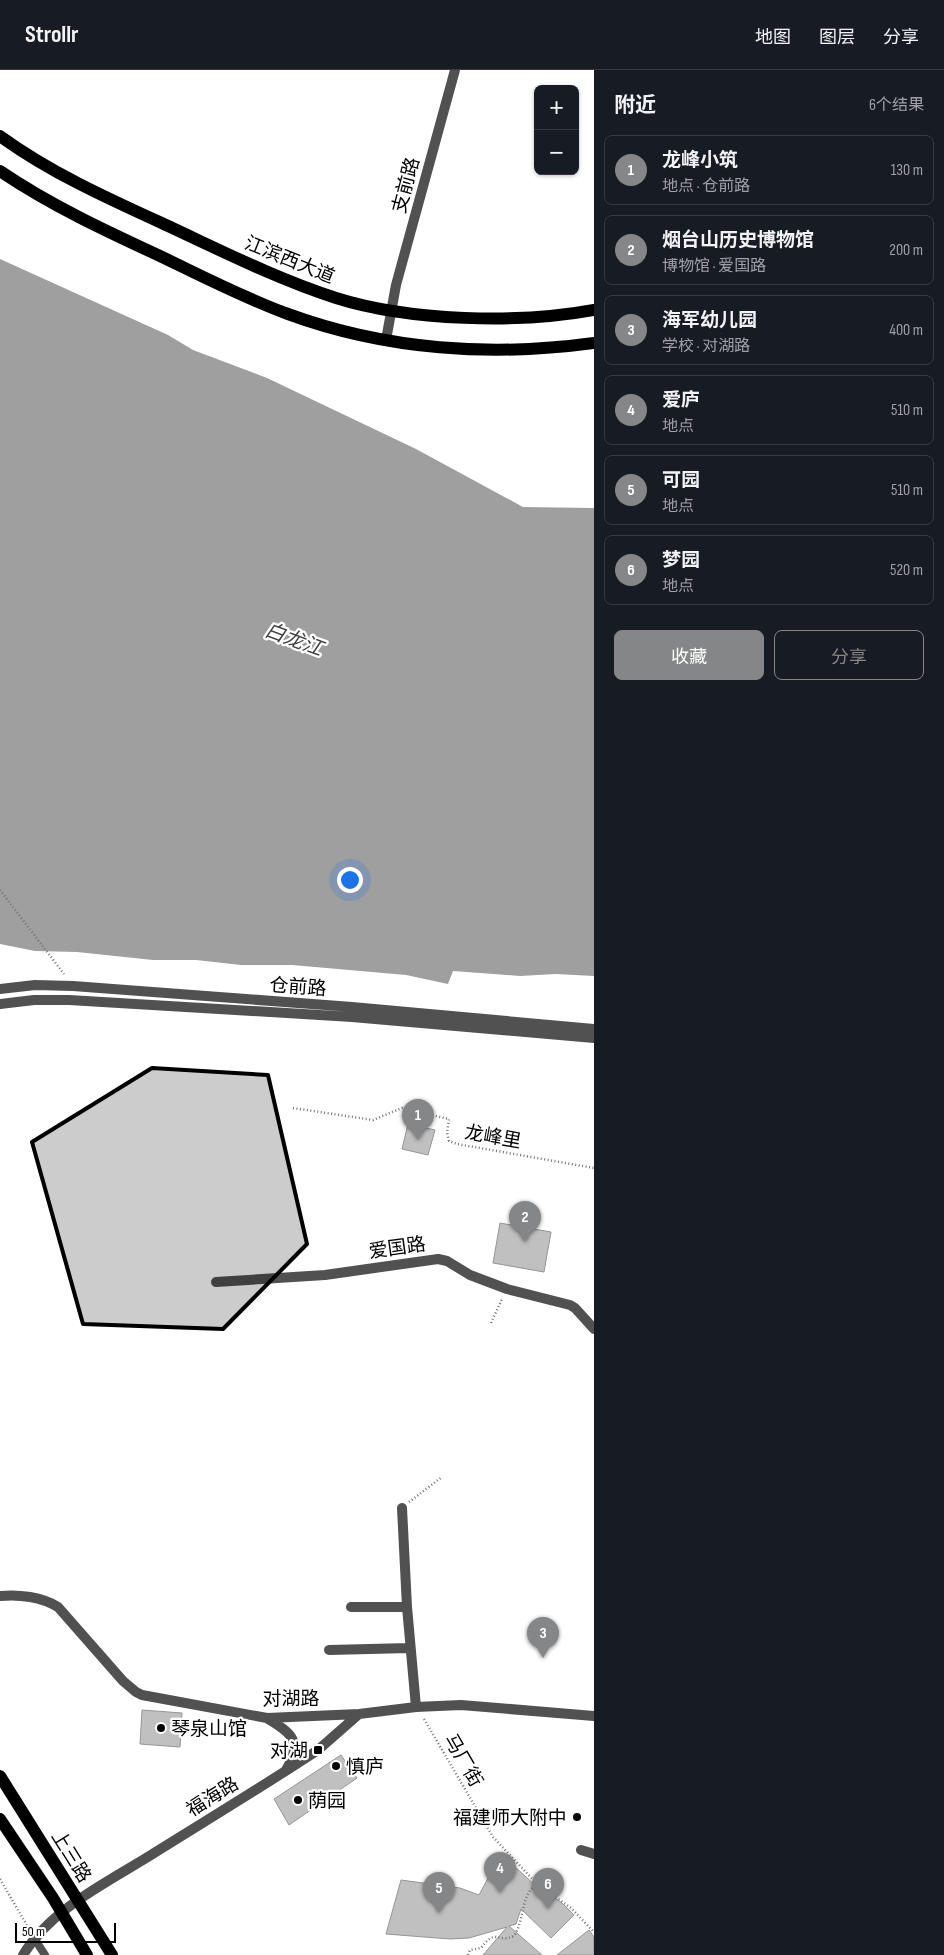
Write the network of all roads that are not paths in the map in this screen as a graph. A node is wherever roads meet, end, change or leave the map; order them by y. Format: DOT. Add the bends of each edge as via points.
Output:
graph roads {
  1 [pos="455,70"];
  2 [pos="0,136"];
  3 [pos="0,171"];
  4 [pos="391,310"];
  5 [pos="594,310"];
  6 [pos="386,340"];
  7 [pos="594,343"];
  8 [pos="0,988"];
  9 [pos="0,1004"];
  10 [pos="594,1029"];
  11 [pos="594,1038"];
  12 [pos="216,1282"];
  13 [pos="594,1329"];
  14 [pos="402,1508"];
  15 [pos="0,1596"];
  16 [pos="351,1607"];
  17 [pos="407,1607"];
  18 [pos="410,1648"];
  19 [pos="329,1650"];
  20 [pos="416,1707"];
  21 [pos="359,1714"];
  22 [pos="594,1716"];
  23 [pos="267,1718"];
  24 [pos="284,1772"];
  25 [pos="0,1776"];
  26 [pos="0,1818"];
  27 [pos="582,1850"];
  28 [pos="594,1854"];
  29 [pos="78,1901"];
  30 [pos="61,1914"];
  31 [pos="34,1938"];
  32 [pos="23,1955"];
  33 [pos="45,1955"];
  34 [pos="87,1955"];
  35 [pos="112,1955"];
  1 -- 4 [label="street, 支前路"];
  2 -- 4 [label="main road, 江滨西大道" via="77,183 274,275 338,299"];
  3 -- 6 [label="main road" via="78,217 270,307 323,325"];
  4 -- 5 [label="main road, 江滨西大道" via="491,318 556,316"];
  4 -- 6 [label="street, 支前路"];
  6 -- 7 [label="main road" via="480,350 525,350"];
  8 -- 10 [label="street, 仓前路" via="73,986"];
  9 -- 11 [label="street, 仓前路" via="68,1000 352,1017"];
  12 -- 13 [label="street, 爱国路" via="325,1275 438,1259 507,1289 570,1305"];
  14 -- 17 [label="street"];
  15 -- 23 [label="street, 对湖路" via="34,1598 58,1606 136,1692"];
  16 -- 17 [label="street"];
  17 -- 18 [label="street"];
  18 -- 19 [label="street"];
  18 -- 20 [label="street"];
  20 -- 21 [label="street, 对湖路"];
  20 -- 22 [label="street, 对湖路" via="461,1706"];
  21 -- 23 [label="street, 对湖路"];
  21 -- 24 [label="street, 福海路" via="318,1750"];
  23 -- 24 [label="street" via="287,1731 294,1742 293,1754"];
  24 -- 29 [label="street, 福海路"];
  25 -- 29 [label="main road, 上三路"];
  26 -- 30 [label="main road, 上三路"];
  27 -- 28 [label="street"];
  29 -- 30 [label="street, 福海路"];
  29 -- 35 [label="main road, 上三路"];
  30 -- 31 [label="street, 福海路"];
  30 -- 34 [label="main road, 上三路"];
  31 -- 32 [label="street, 福海路"];
  31 -- 33 [label="lane"];
}
